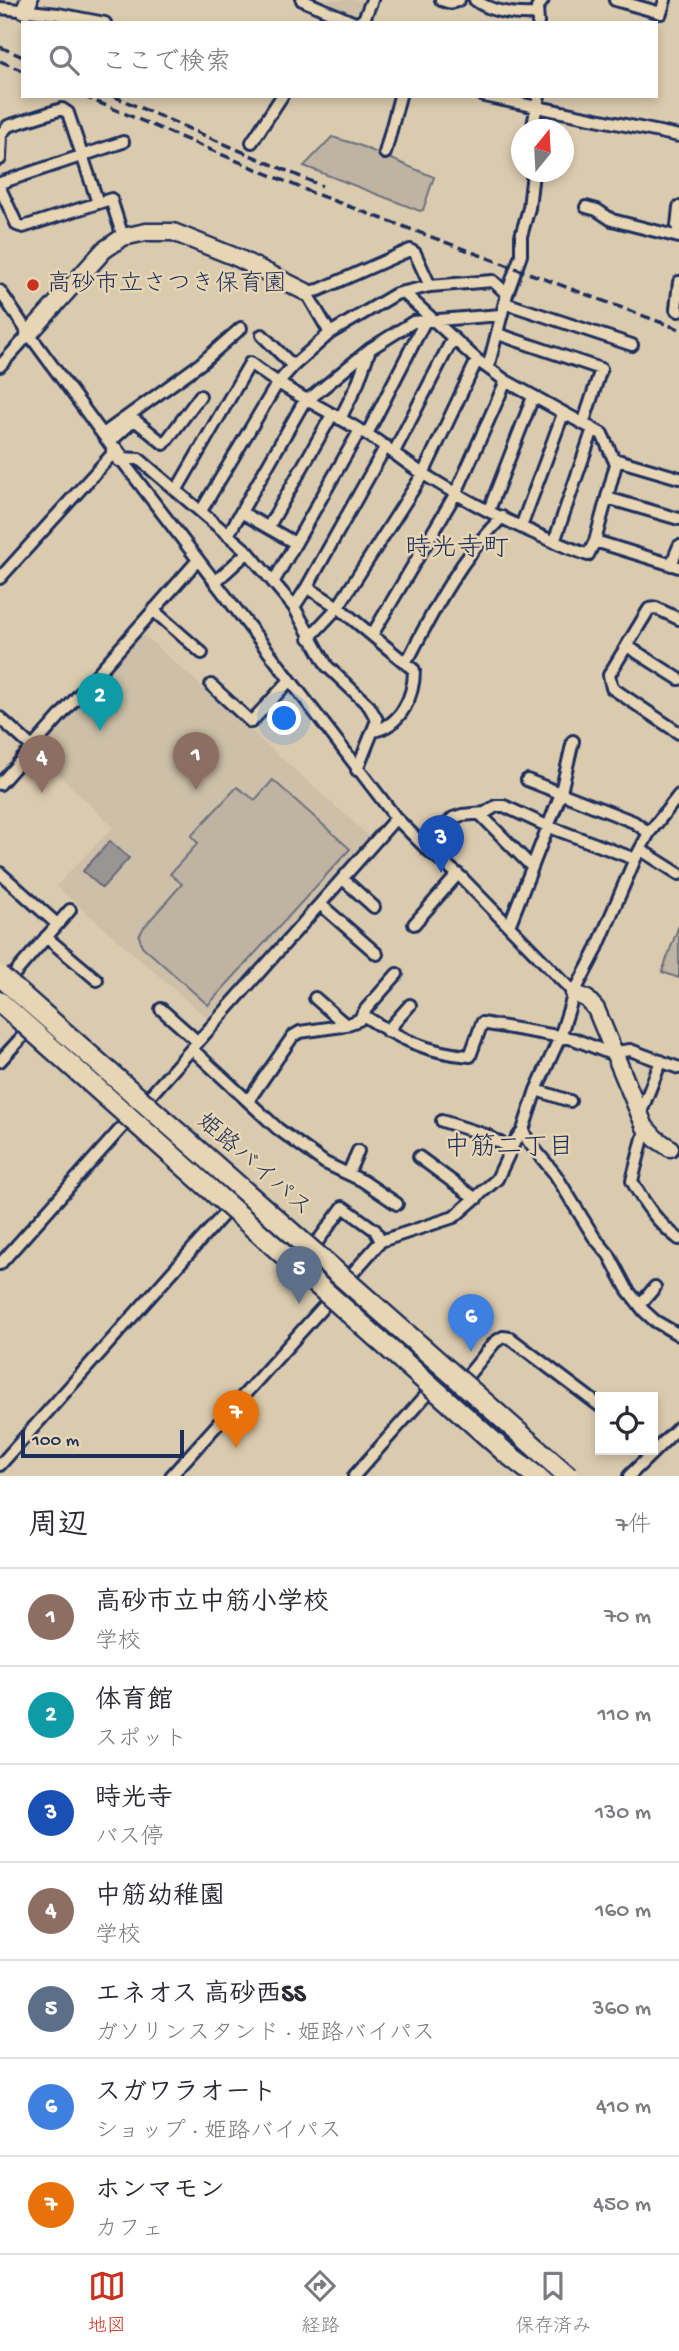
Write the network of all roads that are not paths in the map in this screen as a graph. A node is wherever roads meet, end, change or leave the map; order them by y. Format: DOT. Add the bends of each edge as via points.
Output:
graph roads {
  1 [pos="302,0"];
  2 [pos="372,0"];
  3 [pos="441,0"];
  4 [pos="459,0"];
  5 [pos="475,0"];
  6 [pos="543,0"];
  7 [pos="615,0"];
  8 [pos="665,0"];
  9 [pos="27,5"];
  10 [pos="0,8"];
  11 [pos="537,19"];
  12 [pos="96,21"];
  13 [pos="352,21"];
  14 [pos="360,21"];
  15 [pos="281,98"];
  16 [pos="399,98"];
  17 [pos="502,98"];
  18 [pos="538,102"];
  19 [pos="679,136"];
  20 [pos="123,142"];
  21 [pos="252,142"];
  22 [pos="385,153"];
  23 [pos="83,157"];
  24 [pos="0,159"];
  25 [pos="532,182"];
  26 [pos="0,186"];
  27 [pos="99,203"];
  28 [pos="679,207"];
  29 [pos="586,208"];
  30 [pos="679,231"];
  31 [pos="123,237"];
  32 [pos="679,237"];
  33 [pos="679,282"];
  34 [pos="430,285"];
  35 [pos="0,292"];
  36 [pos="306,292"];
  37 [pos="403,292"];
  38 [pos="506,299"];
  39 [pos="679,310"];
  40 [pos="501,315"];
  41 [pos="429,321"];
  42 [pos="241,328"];
  43 [pos="330,333"];
  44 [pos="29,334"];
  45 [pos="498,334"];
  46 [pos="262,335"];
  47 [pos="453,338"];
  48 [pos="632,345"];
  49 [pos="370,349"];
  50 [pos="477,360"];
  51 [pos="0,366"];
  52 [pos="293,366"];
  53 [pos="488,368"];
  54 [pos="506,381"];
  55 [pos="277,384"];
  56 [pos="200,396"];
  57 [pos="533,397"];
  58 [pos="305,400"];
  59 [pos="563,414"];
  60 [pos="336,417"];
  61 [pos="588,426"];
  62 [pos="364,432"];
  63 [pos="112,446"];
  64 [pos="390,449"];
  65 [pos="614,459"];
  66 [pos="423,474"];
  67 [pos="679,478"];
  68 [pos="176,491"];
  69 [pos="456,493"];
  70 [pos="607,498"];
  71 [pos="489,510"];
  72 [pos="201,511"];
  73 [pos="241,512"];
  74 [pos="502,517"];
  75 [pos="679,519"];
  76 [pos="269,526"];
  77 [pos="521,527"];
  78 [pos="228,535"];
  79 [pos="595,541"];
  80 [pos="554,542"];
  81 [pos="295,543"];
  82 [pos="679,546"];
  83 [pos="248,552"];
  84 [pos="198,560"];
  85 [pos="675,566"];
  86 [pos="0,578"];
  87 [pos="274,581"];
  88 [pos="215,582"];
  89 [pos="307,587"];
  90 [pos="293,607"];
  91 [pos="338,607"];
  92 [pos="153,610"];
  93 [pos="679,620"];
  94 [pos="190,625"];
  95 [pos="182,635"];
  96 [pos="372,635"];
  97 [pos="309,638"];
  98 [pos="627,646"];
  99 [pos="202,653"];
  100 [pos="404,661"];
  101 [pos="679,679"];
  102 [pos="290,680"];
  103 [pos="211,685"];
  104 [pos="0,718"];
  105 [pos="373,731"];
  106 [pos="679,733"];
  107 [pos="573,741"];
  108 [pos="32,747"];
  109 [pos="358,770"];
  110 [pos="527,780"];
  111 [pos="0,784"];
  112 [pos="560,794"];
  113 [pos="679,795"];
  114 [pos="480,814"];
  115 [pos="397,818"];
  116 [pos="547,827"];
  117 [pos="649,833"];
  118 [pos="425,847"];
  119 [pos="638,854"];
  120 [pos="531,866"];
  121 [pos="0,873"];
  122 [pos="458,874"];
  123 [pos="679,874"];
  124 [pos="343,879"];
  125 [pos="417,901"];
  126 [pos="320,905"];
  127 [pos="374,907"];
  128 [pos="427,909"];
  129 [pos="70,911"];
  130 [pos="57,924"];
  131 [pos="414,924"];
  132 [pos="509,926"];
  133 [pos="46,937"];
  134 [pos="377,954"];
  135 [pos="397,974"];
  136 [pos="5,978"];
  137 [pos="97,980"];
  138 [pos="574,993"];
  139 [pos="315,998"];
  140 [pos="0,1002"];
  141 [pos="410,1005"];
  142 [pos="161,1009"];
  143 [pos="363,1016"];
  144 [pos="32,1025"];
  145 [pos="346,1025"];
  146 [pos="387,1031"];
  147 [pos="560,1037"];
  148 [pos="195,1045"];
  149 [pos="615,1052"];
  150 [pos="0,1061"];
  151 [pos="661,1061"];
  152 [pos="679,1068"];
  153 [pos="536,1090"];
  154 [pos="248,1101"];
  155 [pos="570,1101"];
  156 [pos="639,1117"];
  157 [pos="442,1121"];
  158 [pos="523,1130"];
  159 [pos="649,1133"];
  160 [pos="511,1149"];
  161 [pos="675,1150"];
  162 [pos="358,1151"];
  163 [pos="419,1157"];
  164 [pos="348,1174"];
  165 [pos="476,1199"];
  166 [pos="234,1203"];
  167 [pos="397,1204"];
  168 [pos="679,1240"];
  169 [pos="381,1241"];
  170 [pos="309,1254"];
  171 [pos="0,1264"];
  172 [pos="343,1284"];
  173 [pos="655,1287"];
  174 [pos="335,1294"];
  175 [pos="639,1304"];
  176 [pos="679,1335"];
  177 [pos="437,1383"];
  178 [pos="460,1387"];
  179 [pos="595,1402"];
  180 [pos="679,1427"];
  181 [pos="658,1439"];
  182 [pos="665,1440"];
  183 [pos="0,1465"];
  184 [pos="536,1475"];
  185 [pos="172,1476"];
  186 [pos="354,1476"];
  187 [pos="568,1476"];
  188 [pos="629,1476"];
  1 -- 13 [label="street"];
  2 -- 14 [label="street"];
  3 -- 4 [label="street"];
  5 -- 11 [label="street" via="496,11"];
  6 -- 11 [label="street"];
  7 -- 8 [label="street" via="661,13"];
  9 -- 10 [label="street"];
  9 -- 12 [label="street"];
  15 -- 21 [label="street"];
  16 -- 22 [label="street"];
  17 -- 18 [label="street"];
  18 -- 19 [label="street"];
  20 -- 23 [label="street"];
  23 -- 24 [label="street" via="68,113 62,109 8,126 1,134"];
  23 -- 26 [label="street"];
  23 -- 27 [label="street"];
  25 -- 38 [label="street" via="521,255"];
  26 -- 27 [label="street" via="17,225 23,227"];
  27 -- 31 [label="street" via="111,199"];
  28 -- 30 [label="street"];
  29 -- 32 [label="street" via="612,220"];
  31 -- 36 [label="street" via="173,232"];
  31 -- 44 [label="street" via="104,250"];
  33 -- 39 [label="street"];
  34 -- 36 [label="street" via="410,250"];
  34 -- 37 [label="street"];
  34 -- 38 [label="street" via="493,281"];
  35 -- 44 [label="street"];
  36 -- 43 [label="street"];
  37 -- 41 [label="street"];
  37 -- 43 [label="street"];
  38 -- 40 [label="street"];
  38 -- 48 [label="street"];
  40 -- 41 [label="street"];
  40 -- 45 [label="street"];
  41 -- 47 [label="street"];
  41 -- 49 [label="street" via="413,322"];
  41 -- 62 [label="street"];
  42 -- 63 [label="street"];
  43 -- 52 [label="street"];
  44 -- 51 [label="street"];
  44 -- 63 [label="street"];
  45 -- 53 [label="street"];
  45 -- 61 [label="street" via="601,369"];
  46 -- 52 [label="street"];
  47 -- 50 [label="street"];
  47 -- 64 [label="street"];
  49 -- 58 [label="street"];
  49 -- 60 [label="street" via="361,376"];
  50 -- 53 [label="street"];
  50 -- 66 [label="street"];
  52 -- 55 [label="street"];
  53 -- 54 [label="street"];
  54 -- 57 [label="street"];
  54 -- 69 [label="street"];
  55 -- 58 [label="street"];
  55 -- 68 [label="street" via="250,363"];
  55 -- 72 [label="street"];
  56 -- 63 [label="street" via="164,444 133,421"];
  57 -- 59 [label="street"];
  57 -- 71 [label="street"];
  58 -- 60 [label="street"];
  58 -- 73 [label="street"];
  59 -- 61 [label="street"];
  59 -- 77 [label="street"];
  60 -- 62 [label="street"];
  60 -- 76 [label="street"];
  61 -- 65 [label="street" via="601,434"];
  61 -- 80 [label="street"];
  62 -- 64 [label="street"];
  62 -- 81 [label="street"];
  63 -- 68 [label="street" via="139,459"];
  63 -- 84 [label="street"];
  63 -- 86 [label="street"];
  64 -- 66 [label="street"];
  64 -- 89 [label="street"];
  65 -- 67 [label="street"];
  65 -- 70 [label="street"];
  66 -- 69 [label="street"];
  66 -- 91 [label="street"];
  68 -- 72 [label="street"];
  69 -- 71 [label="street"];
  69 -- 96 [label="street"];
  70 -- 75 [label="street"];
  70 -- 79 [label="street"];
  71 -- 74 [label="street"];
  72 -- 78 [label="street"];
  73 -- 76 [label="street"];
  73 -- 78 [label="street"];
  74 -- 77 [label="street"];
  74 -- 100 [label="street" via="442,593"];
  76 -- 81 [label="street"];
  77 -- 80 [label="street"];
  78 -- 83 [label="street"];
  79 -- 80 [label="street" via="588,555"];
  79 -- 85 [label="street"];
  81 -- 87 [label="street"];
  82 -- 85 [label="street"];
  83 -- 87 [label="street"];
  83 -- 88 [label="street"];
  84 -- 88 [label="street"];
  84 -- 92 [label="street"];
  87 -- 90 [label="street"];
  88 -- 102 [label="street"];
  89 -- 90 [label="street"];
  89 -- 91 [label="street"];
  90 -- 97 [label="street"];
  91 -- 96 [label="street"];
  91 -- 97 [label="street"];
  92 -- 95 [label="street"];
  92 -- 108 [label="street"];
  93 -- 98 [label="street" via="649,609"];
  94 -- 95 [label="street"];
  95 -- 99 [label="street"];
  96 -- 100 [label="street"];
  97 -- 105 [label="street" via="327,666 369,706 377,720"];
  98 -- 101 [label="street"];
  98 -- 106 [label="street" via="608,675 612,688"];
  100 -- 105 [label="street" via="414,670 407,702 395,722"];
  102 -- 103 [label="street" via="251,722"];
  102 -- 109 [label="street"];
  104 -- 108 [label="street"];
  105 -- 109 [label="street"];
  107 -- 112 [label="street"];
  108 -- 111 [label="street"];
  109 -- 115 [label="street"];
  110 -- 112 [label="street"];
  112 -- 116 [label="street"];
  112 -- 117 [label="street" via="634,822"];
  113 -- 117 [label="street"];
  114 -- 116 [label="street" via="504,806"];
  114 -- 118 [label="street" via="453,818"];
  114 -- 120 [label="street"];
  115 -- 118 [label="street"];
  115 -- 124 [label="street"];
  116 -- 119 [label="street"];
  116 -- 120 [label="street"];
  117 -- 119 [label="street"];
  118 -- 122 [label="street"];
  119 -- 123 [label="street"];
  119 -- 138 [label="street"];
  120 -- 132 [label="street"];
  121 -- 130 [label="street"];
  122 -- 128 [label="street"];
  122 -- 132 [label="street"];
  124 -- 126 [label="street"];
  124 -- 127 [label="street"];
  125 -- 128 [label="street"];
  126 -- 134 [label="street" via="370,941"];
  126 -- 148 [label="street"];
  128 -- 131 [label="street"];
  129 -- 130 [label="street"];
  130 -- 133 [label="street"];
  132 -- 138 [label="street"];
  133 -- 136 [label="street"];
  133 -- 137 [label="street"];
  135 -- 143 [label="street"];
  136 -- 187 [label="highway, 姫路バイパス, bridge"];
  138 -- 147 [label="street"];
  138 -- 149 [label="street" via="596,1009"];
  139 -- 145 [label="street"];
  140 -- 184 [label="highway, 姫路バイパス, bridge"];
  141 -- 146 [label="street"];
  142 -- 148 [label="street"];
  143 -- 145 [label="street"];
  143 -- 146 [label="street"];
  144 -- 150 [label="street"];
  145 -- 154 [label="street" via="293,1036"];
  146 -- 147 [label="street" via="426,1049 470,1056 482,1023"];
  147 -- 149 [label="street"];
  147 -- 153 [label="street"];
  148 -- 154 [label="street"];
  148 -- 171 [label="street" via="142,1105 142,1114 133,1115"];
  149 -- 151 [label="street" via="630,1050"];
  149 -- 156 [label="street"];
  151 -- 152 [label="street"];
  151 -- 156 [label="street"];
  153 -- 155 [label="street"];
  153 -- 158 [label="street"];
  154 -- 164 [label="street" via="324,1163"];
  156 -- 159 [label="street"];
  157 -- 160 [label="street" via="486,1135"];
  158 -- 160 [label="street"];
  158 -- 175 [label="street"];
  159 -- 161 [label="street"];
  159 -- 168 [label="street" via="643,1138 632,1181 659,1223"];
  160 -- 165 [label="street" via="497,1179"];
  162 -- 164 [label="street"];
  163 -- 165 [label="street"];
  164 -- 167 [label="street"];
  165 -- 169 [label="street" via="454,1217"];
  166 -- 183 [label="street"];
  169 -- 170 [label="street" via="375,1230 343,1207"];
  169 -- 172 [label="street"];
  173 -- 175 [label="street"];
  174 -- 185 [label="street"];
  175 -- 176 [label="street" via="655,1321"];
  177 -- 186 [label="street"];
  178 -- 179 [label="street" via="503,1337"];
  180 -- 182 [label="street"];
  181 -- 182 [label="street"];
  182 -- 188 [label="street"];
}
